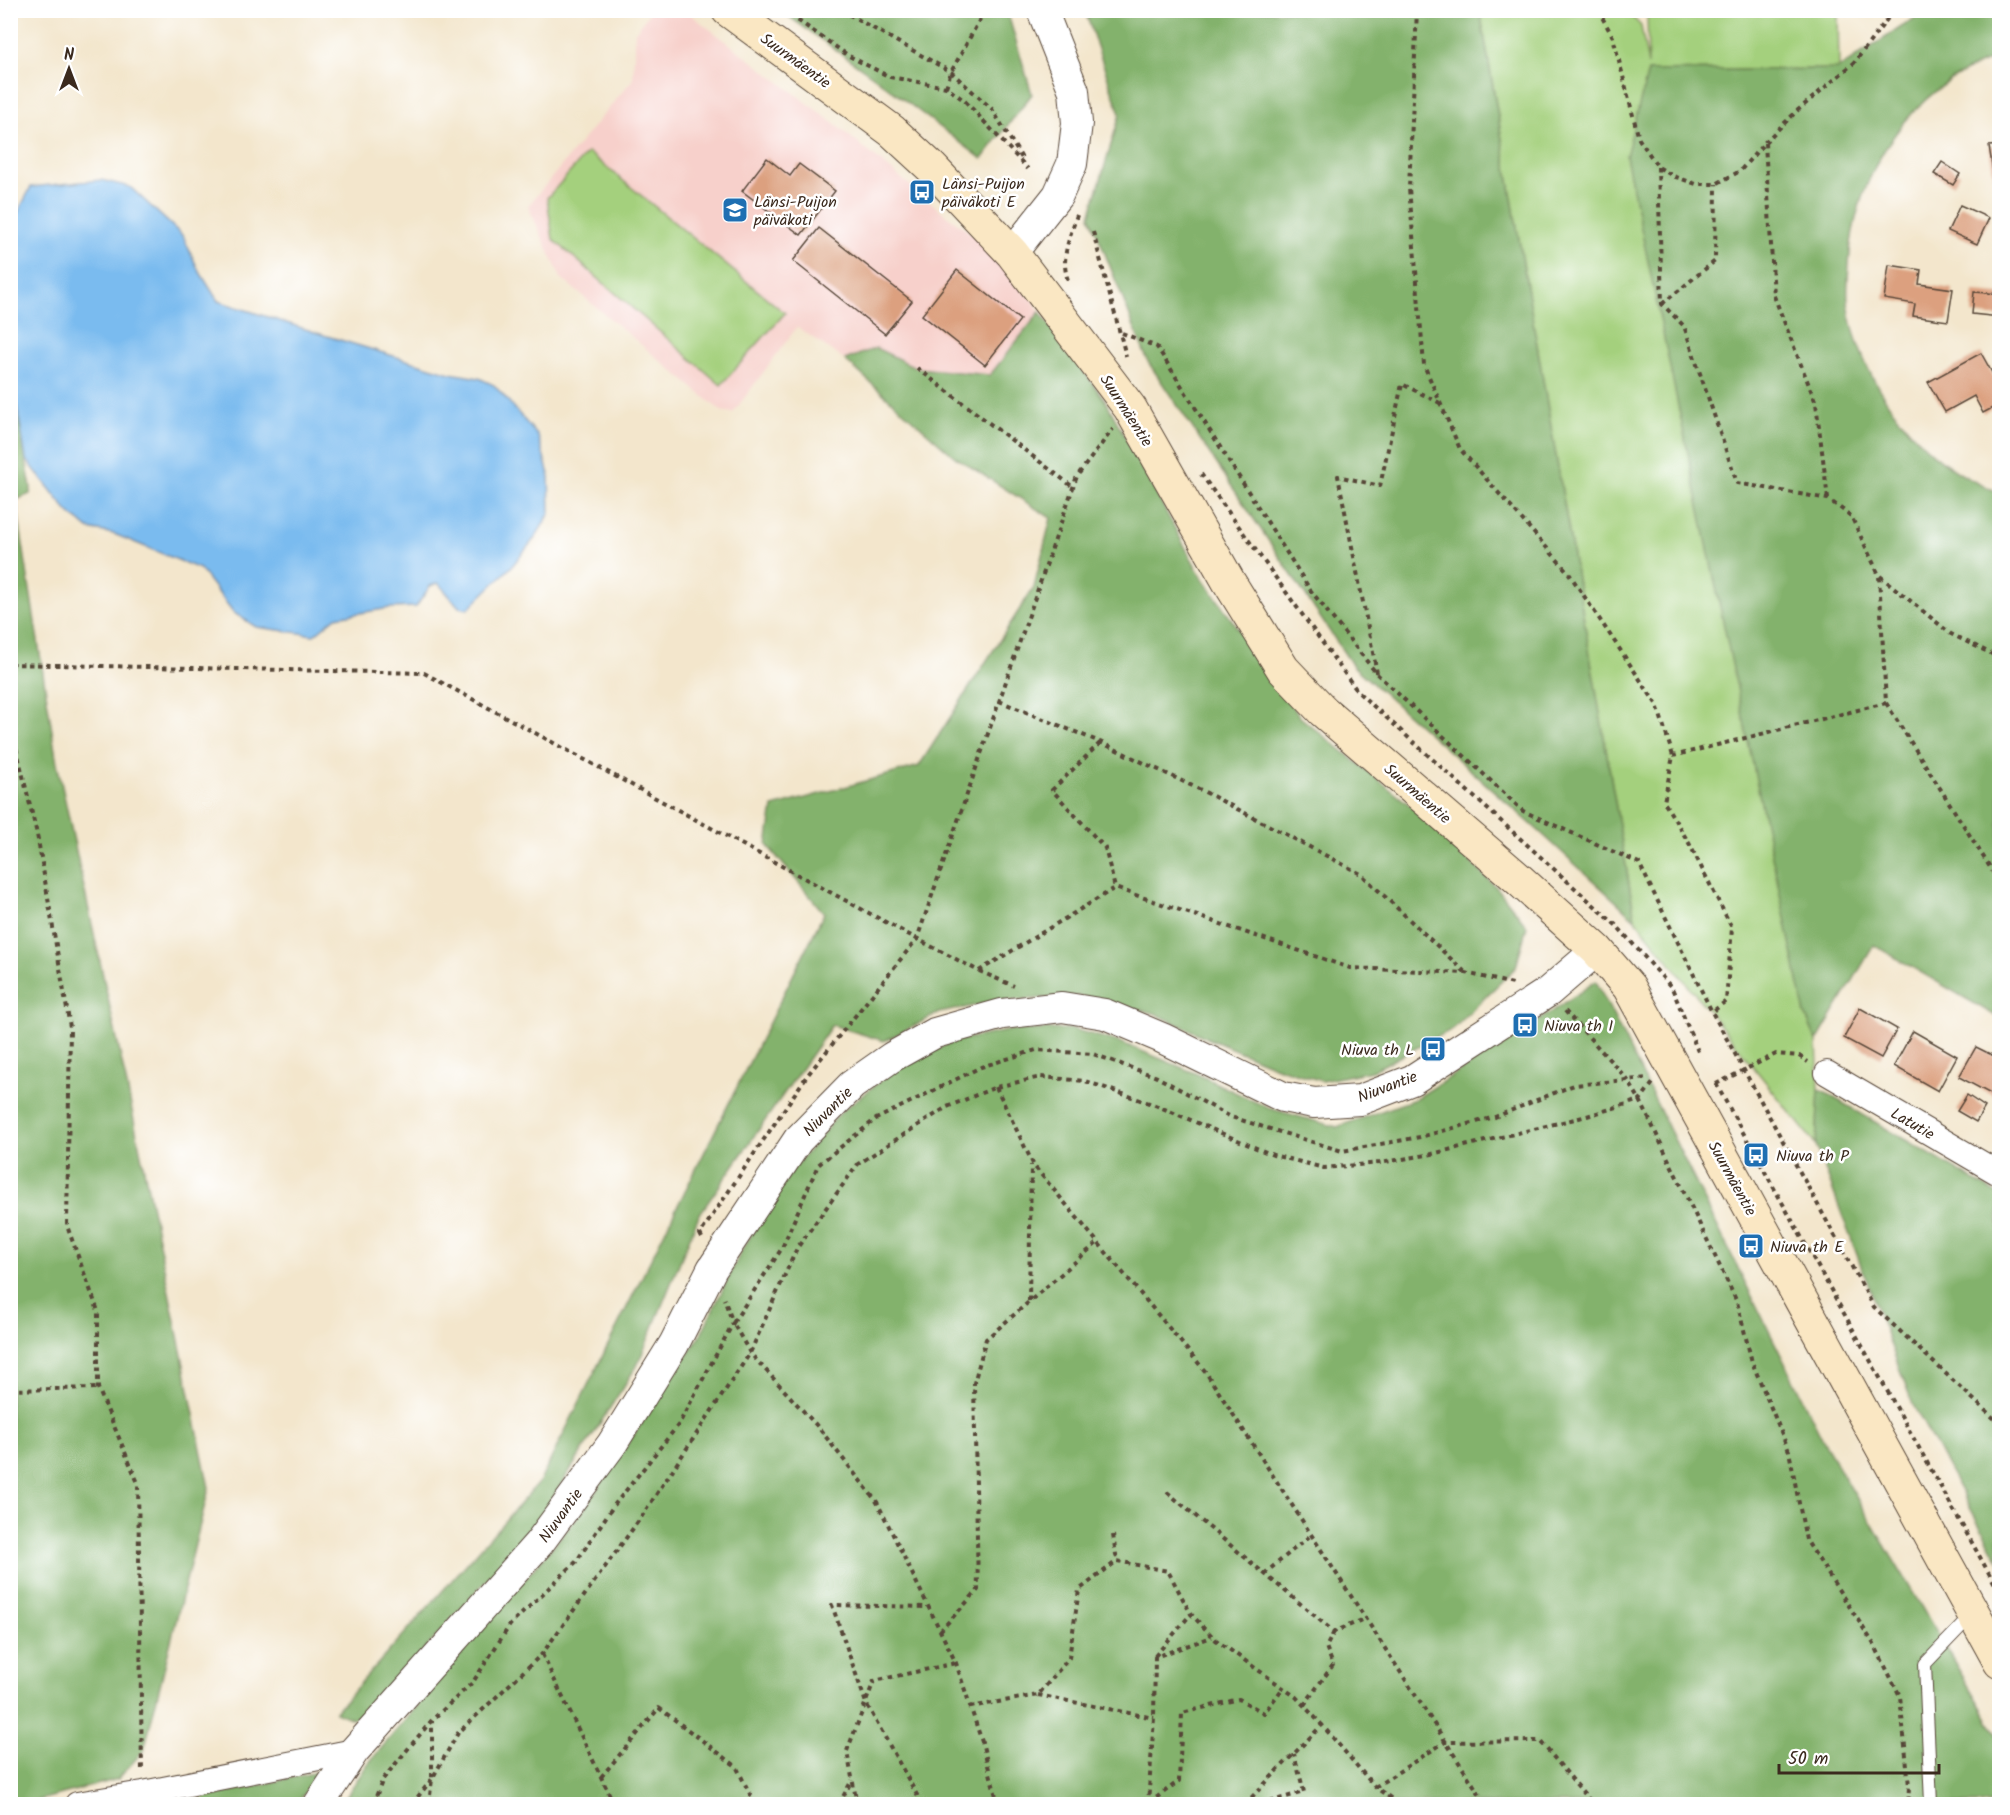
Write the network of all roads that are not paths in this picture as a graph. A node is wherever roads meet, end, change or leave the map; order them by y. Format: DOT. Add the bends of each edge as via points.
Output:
graph roads {
  1 [pos="728,10"];
  2 [pos="1042,10"];
  3 [pos="1012,253"];
  4 [pos="1597,950"];
  5 [pos="1827,1073"];
  6 [pos="2000,1174"];
  7 [pos="1973,1614"];
  8 [pos="2000,1662"];
  9 [pos="354,1751"];
  10 [pos="77,1804"];
  11 [pos="319,1804"];
  12 [pos="1931,1804"];
  1 -- 3 [label="main road, Suurmäentie" via="892,131"];
  2 -- 3 [label="street" via="1074,91 1077,123 1072,164 1058,195"];
  3 -- 4 [label="main road, Suurmäentie" via="1130,408 1228,582 1283,669 1323,711"];
  4 -- 7 [label="main road, Suurmäentie" via="1629,987"];
  4 -- 9 [label="street, Niuvantie" via="1548,992 1412,1080 1360,1100 1314,1103 1283,1097 1105,1014 1062,1007 1002,1014 935,1033 892,1057 852,1085 798,1140 712,1269 674,1344 612,1444 539,1543"];
  5 -- 6 [label="street, Latutie"];
  7 -- 8 [label="main road, Suurmäentie"];
  7 -- 12 [label="lane" via="1925,1664"];
  9 -- 10 [label="street"];
  9 -- 11 [label="street, Niuvantie"];
}
